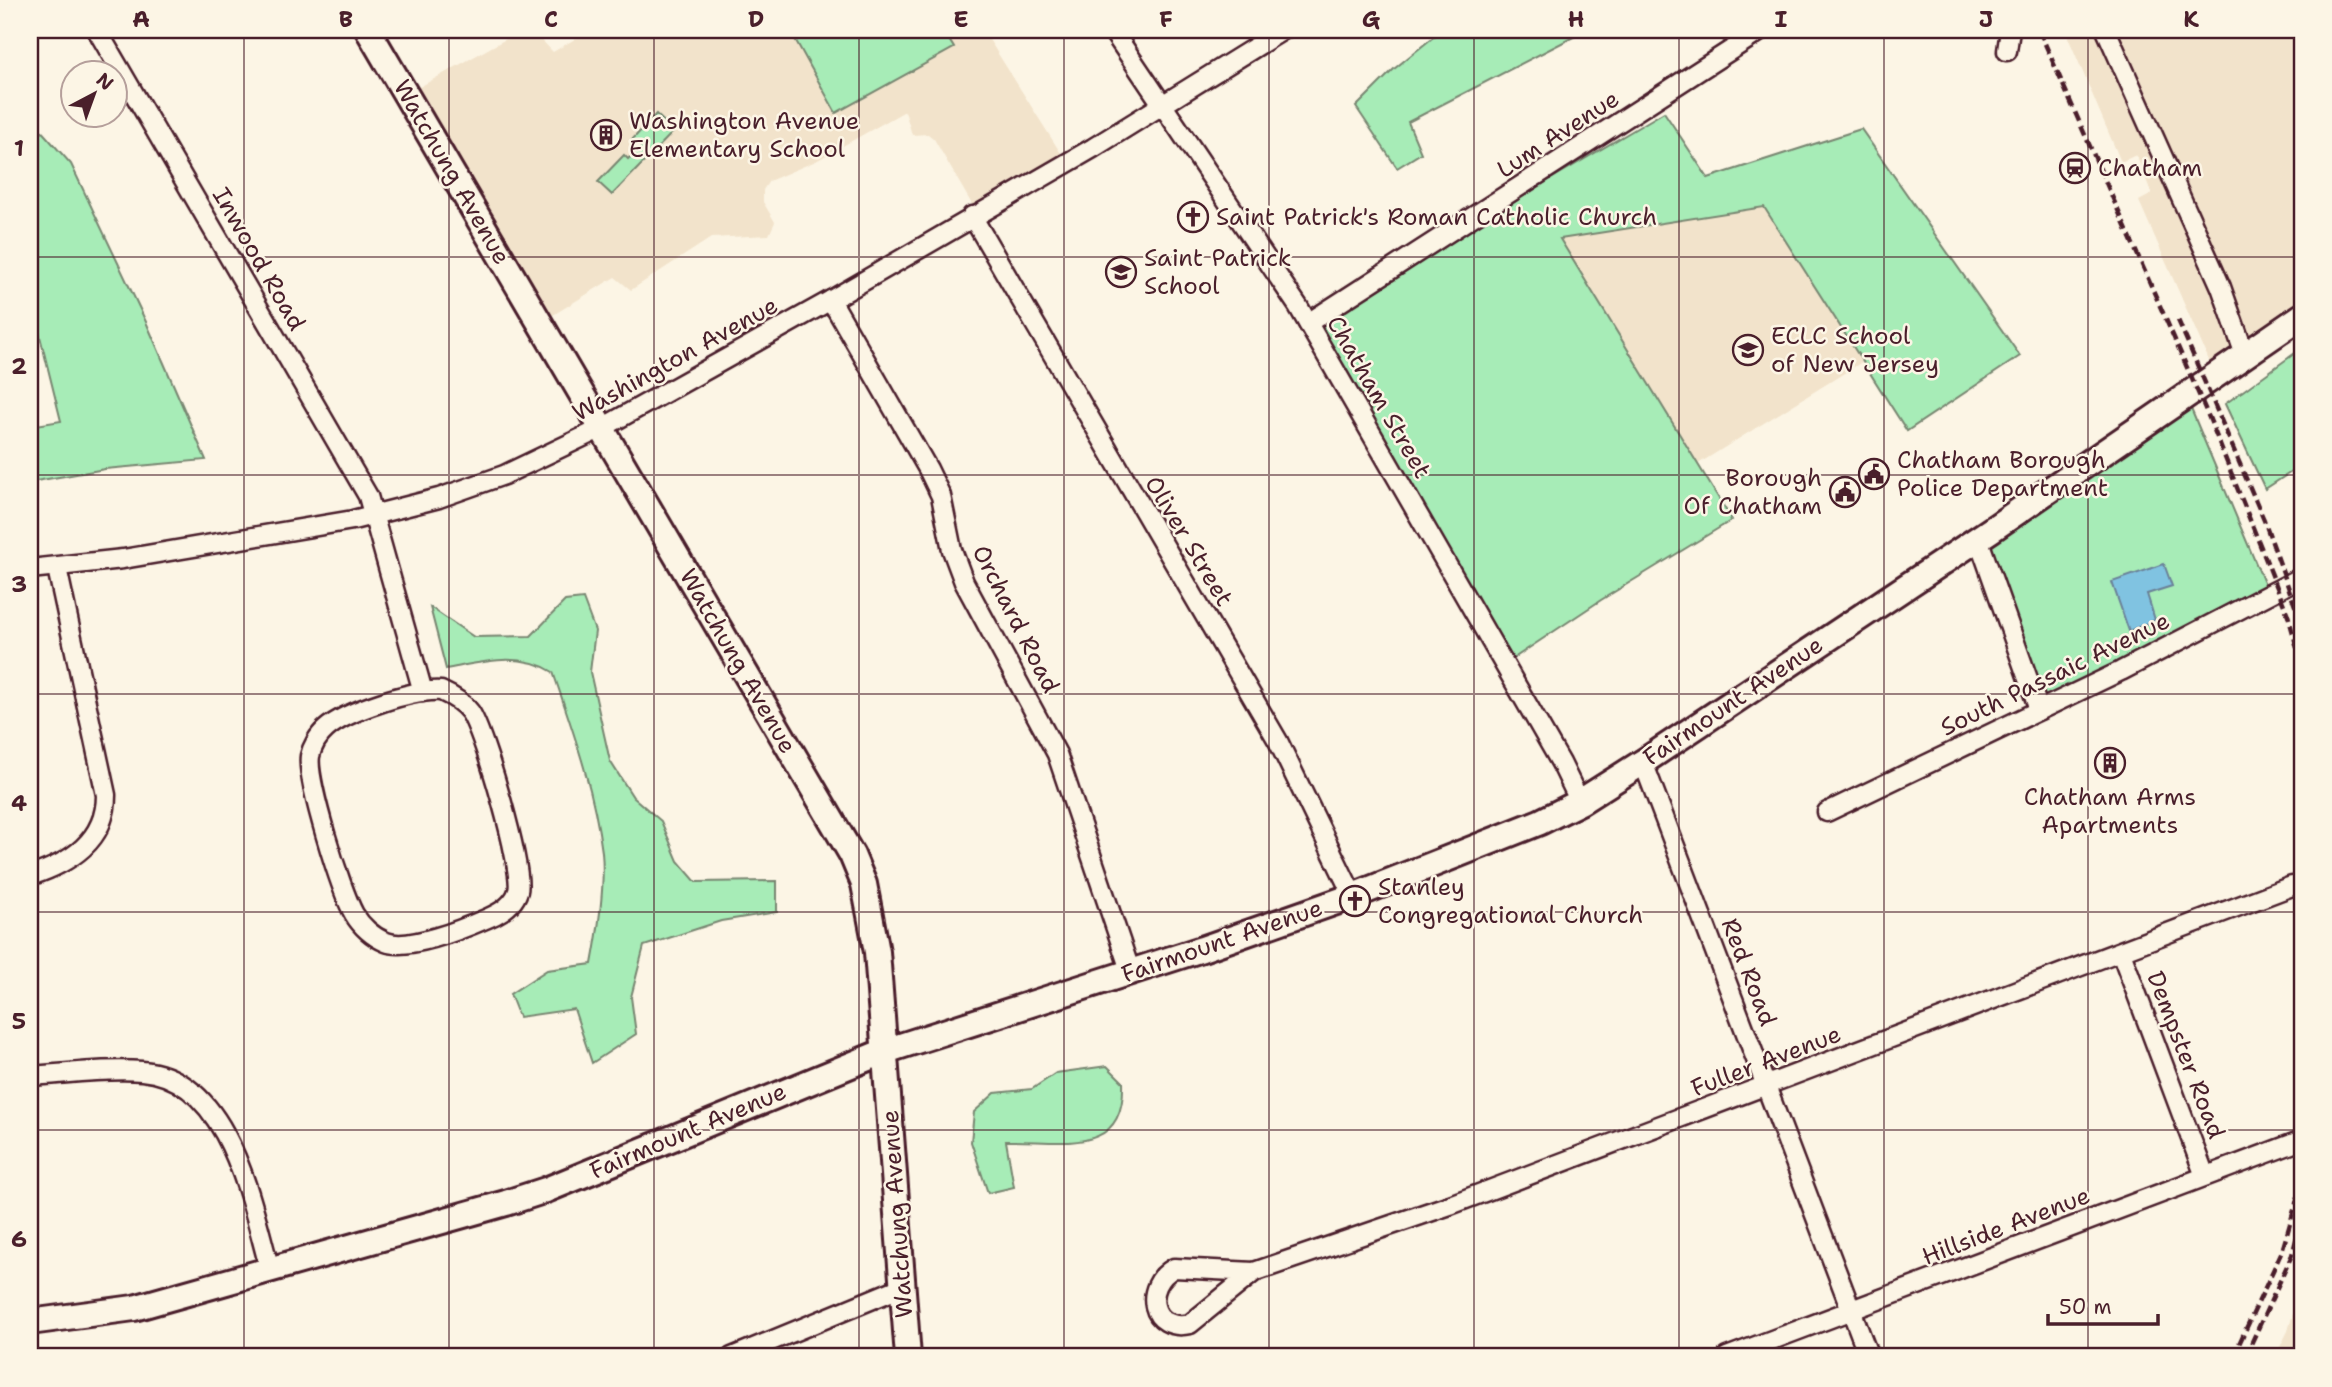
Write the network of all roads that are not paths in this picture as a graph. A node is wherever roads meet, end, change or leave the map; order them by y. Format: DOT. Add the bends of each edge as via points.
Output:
graph roads {
  1 [pos="97,30"];
  2 [pos="368,30"];
  3 [pos="1112,30"];
  4 [pos="1283,30"];
  5 [pos="1762,30"];
  6 [pos="2010,30"];
  7 [pos="2106,30"];
  8 [pos="2007,51"];
  9 [pos="1163,105"];
  10 [pos="972,216"];
  11 [pos="831,300"];
  12 [pos="2302,317"];
  13 [pos="1308,323"];
  14 [pos="2245,355"];
  15 [pos="602,428"];
  16 [pos="374,514"];
  17 [pos="1979,538"];
  18 [pos="57,568"];
  19 [pos="30,569"];
  20 [pos="2302,577"];
  21 [pos="424,692"];
  22 [pos="2039,710"];
  23 [pos="1643,762"];
  24 [pos="1580,802"];
  25 [pos="1827,812"];
  26 [pos="30,876"];
  27 [pos="2292,886"];
  28 [pos="1353,896"];
  29 [pos="2121,952"];
  30 [pos="1131,973"];
  31 [pos="885,1051"];
  32 [pos="30,1076"];
  33 [pos="1766,1087"];
  34 [pos="2302,1140"];
  35 [pos="2205,1176"];
  36 [pos="270,1270"];
  37 [pos="1254,1272"];
  38 [pos="902,1287"];
  39 [pos="1851,1309"];
  40 [pos="30,1322"];
  41 [pos="732,1357"];
  42 [pos="908,1357"];
  43 [pos="1727,1357"];
  44 [pos="1869,1357"];
  1 -- 16 [label="street, Inwood Road" via="356,474"];
  2 -- 15 [label="main road, Watchung Avenue"];
  3 -- 9 [label="street, Chatham Street"];
  4 -- 9 [label="street, Washington Avenue"];
  5 -- 13 [label="street, Lum Avenue"];
  6 -- 8 [label="street"];
  7 -- 14 [label="street" via="2221,287"];
  9 -- 10 [label="street, Washington Avenue"];
  9 -- 13 [label="street, Chatham Street"];
  10 -- 11 [label="street, Washington Avenue"];
  10 -- 28 [label="street, Oliver Street" via="1278,741"];
  11 -- 15 [label="street, Washington Avenue"];
  11 -- 30 [label="street, Orchard Road" via="929,469 964,582 1058,754"];
  12 -- 14 [label="main road, Fairmount Avenue"];
  13 -- 24 [label="street, Chatham Street"];
  14 -- 17 [label="main road, Fairmount Avenue"];
  15 -- 16 [label="street, Washington Avenue" via="505,475"];
  15 -- 31 [label="main road, Watchung Avenue" via="852,856 871,918"];
  16 -- 18 [label="street, Washington Avenue" via="262,537"];
  16 -- 21 [label="street, Inwood Road"];
  17 -- 22 [label="street"];
  17 -- 23 [label="main road, Fairmount Avenue"];
  18 -- 19 [label="street, Washington Avenue"];
  18 -- 26 [label="street" via="106,808 89,844 67,860"];
  20 -- 22 [label="street, South Passaic Avenue"];
  21 -- 21 [label="street" via="441,691 462,703 480,731 518,864 519,889 506,907 476,924 394,944 372,934 354,914 311,782 310,755 323,731 340,720"];
  22 -- 25 [label="street, South Passaic Avenue"];
  23 -- 24 [label="main road, Fairmount Avenue"];
  23 -- 33 [label="street, Red Road"];
  24 -- 28 [label="main road, Fairmount Avenue"];
  27 -- 29 [label="street, Fuller Avenue"];
  28 -- 30 [label="main road, Fairmount Avenue"];
  29 -- 33 [label="street, Fuller Avenue"];
  29 -- 35 [label="street, Dempster Road"];
  30 -- 31 [label="main road, Fairmount Avenue"];
  31 -- 36 [label="main road, Fairmount Avenue" via="546,1190"];
  31 -- 38 [label="main road, Watchung Avenue"];
  32 -- 36 [label="street" via="143,1071 178,1083 199,1099 233,1149"];
  33 -- 37 [label="street, Fuller Avenue" via="1525,1178"];
  33 -- 39 [label="street, Red Road"];
  34 -- 35 [label="street, Hillside Avenue"];
  35 -- 39 [label="street, Hillside Avenue"];
  36 -- 40 [label="main road, Fairmount Avenue" via="134,1308"];
  37 -- 37 [label="street, Fuller Avenue" via="1174,1268 1158,1280 1153,1299 1156,1309 1169,1324 1190,1324"];
  38 -- 41 [label="street"];
  38 -- 42 [label="main road, Watchung Avenue"];
  39 -- 43 [label="street, Hillside Avenue"];
  39 -- 44 [label="street, Red Road"];
}
